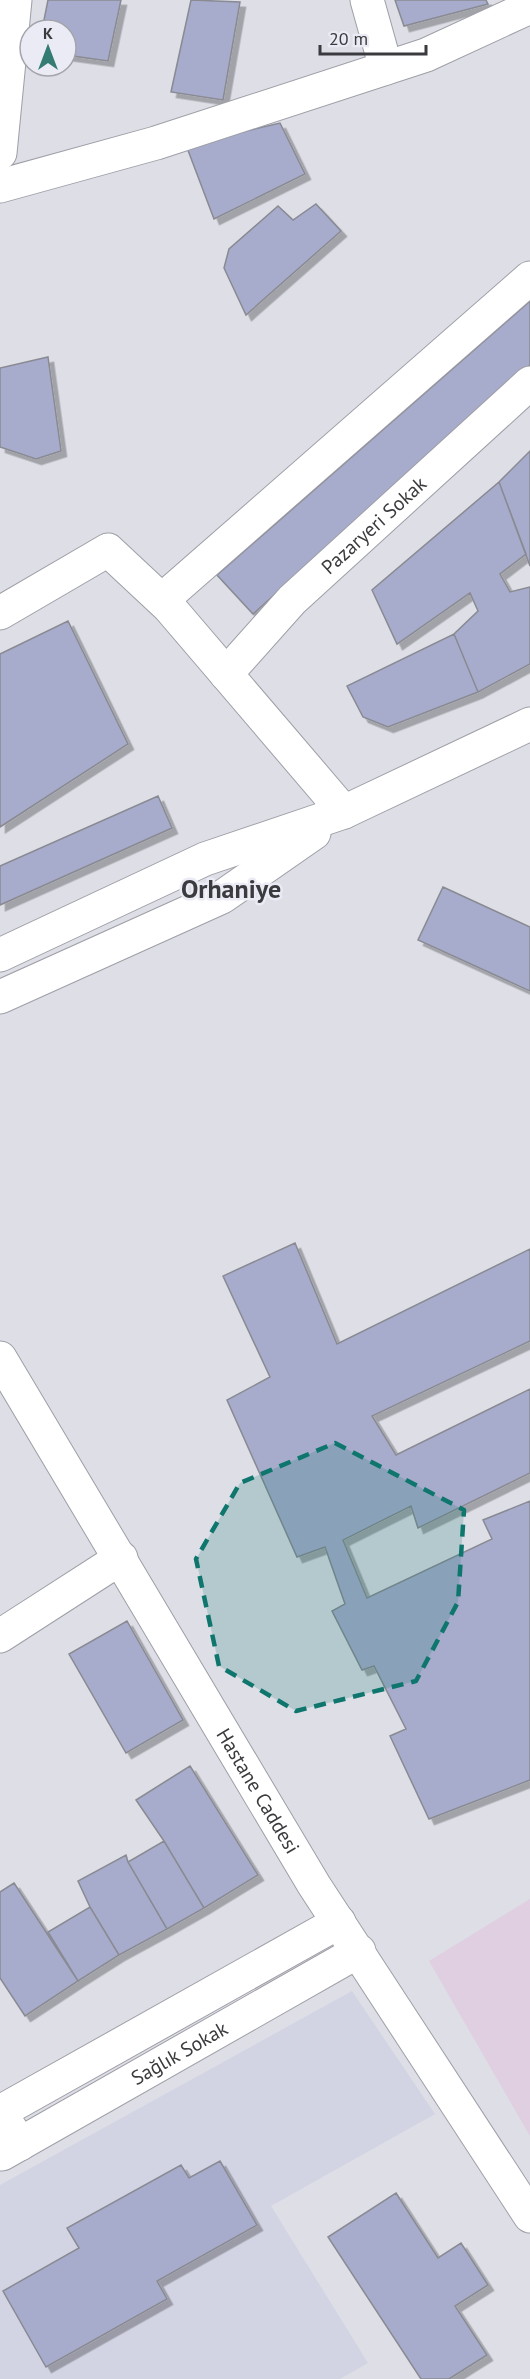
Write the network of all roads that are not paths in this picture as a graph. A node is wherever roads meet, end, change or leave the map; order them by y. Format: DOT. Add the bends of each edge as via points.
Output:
graph roads {
  1 [pos="15,0"];
  2 [pos="366,0"];
  3 [pos="530,7"];
  4 [pos="386,68"];
  5 [pos="0,153"];
  6 [pos="0,186"];
  7 [pos="530,278"];
  8 [pos="530,383"];
  9 [pos="162,600"];
  10 [pos="0,613"];
  11 [pos="226,674"];
  12 [pos="530,724"];
  13 [pos="345,812"];
  14 [pos="0,955"];
  15 [pos="0,997"];
  16 [pos="0,1358"];
  17 [pos="121,1558"];
  18 [pos="0,1636"];
  19 [pos="339,1922"];
  20 [pos="359,1951"];
  21 [pos="0,2112"];
  22 [pos="10,2150"];
  23 [pos="530,2216"];
  1 -- 5 [label="street"];
  2 -- 4 [label="street"];
  3 -- 4 [label="street"];
  4 -- 6 [label="street" via="156,143"];
  7 -- 9 [label="street"];
  8 -- 11 [label="street, Pazaryeri Sokak" via="292,600"];
  9 -- 10 [label="street" via="108,550"];
  9 -- 11 [label="street"];
  11 -- 13 [label="street"];
  12 -- 13 [label="street"];
  13 -- 14 [label="street" via="205,859"];
  13 -- 15 [label="street" via="222,897"];
  16 -- 17 [label="street, Hastane Caddesi"];
  17 -- 18 [label="street"];
  17 -- 19 [label="street, Hastane Caddesi"];
  19 -- 20 [label="street, Hastane Caddesi"];
  19 -- 21 [label="street, Sağlık Sokak"];
  20 -- 22 [label="street, Sağlık Sokak"];
  20 -- 23 [label="street, Hastane Caddesi"];
  21 -- 22 [label="street"];
}
